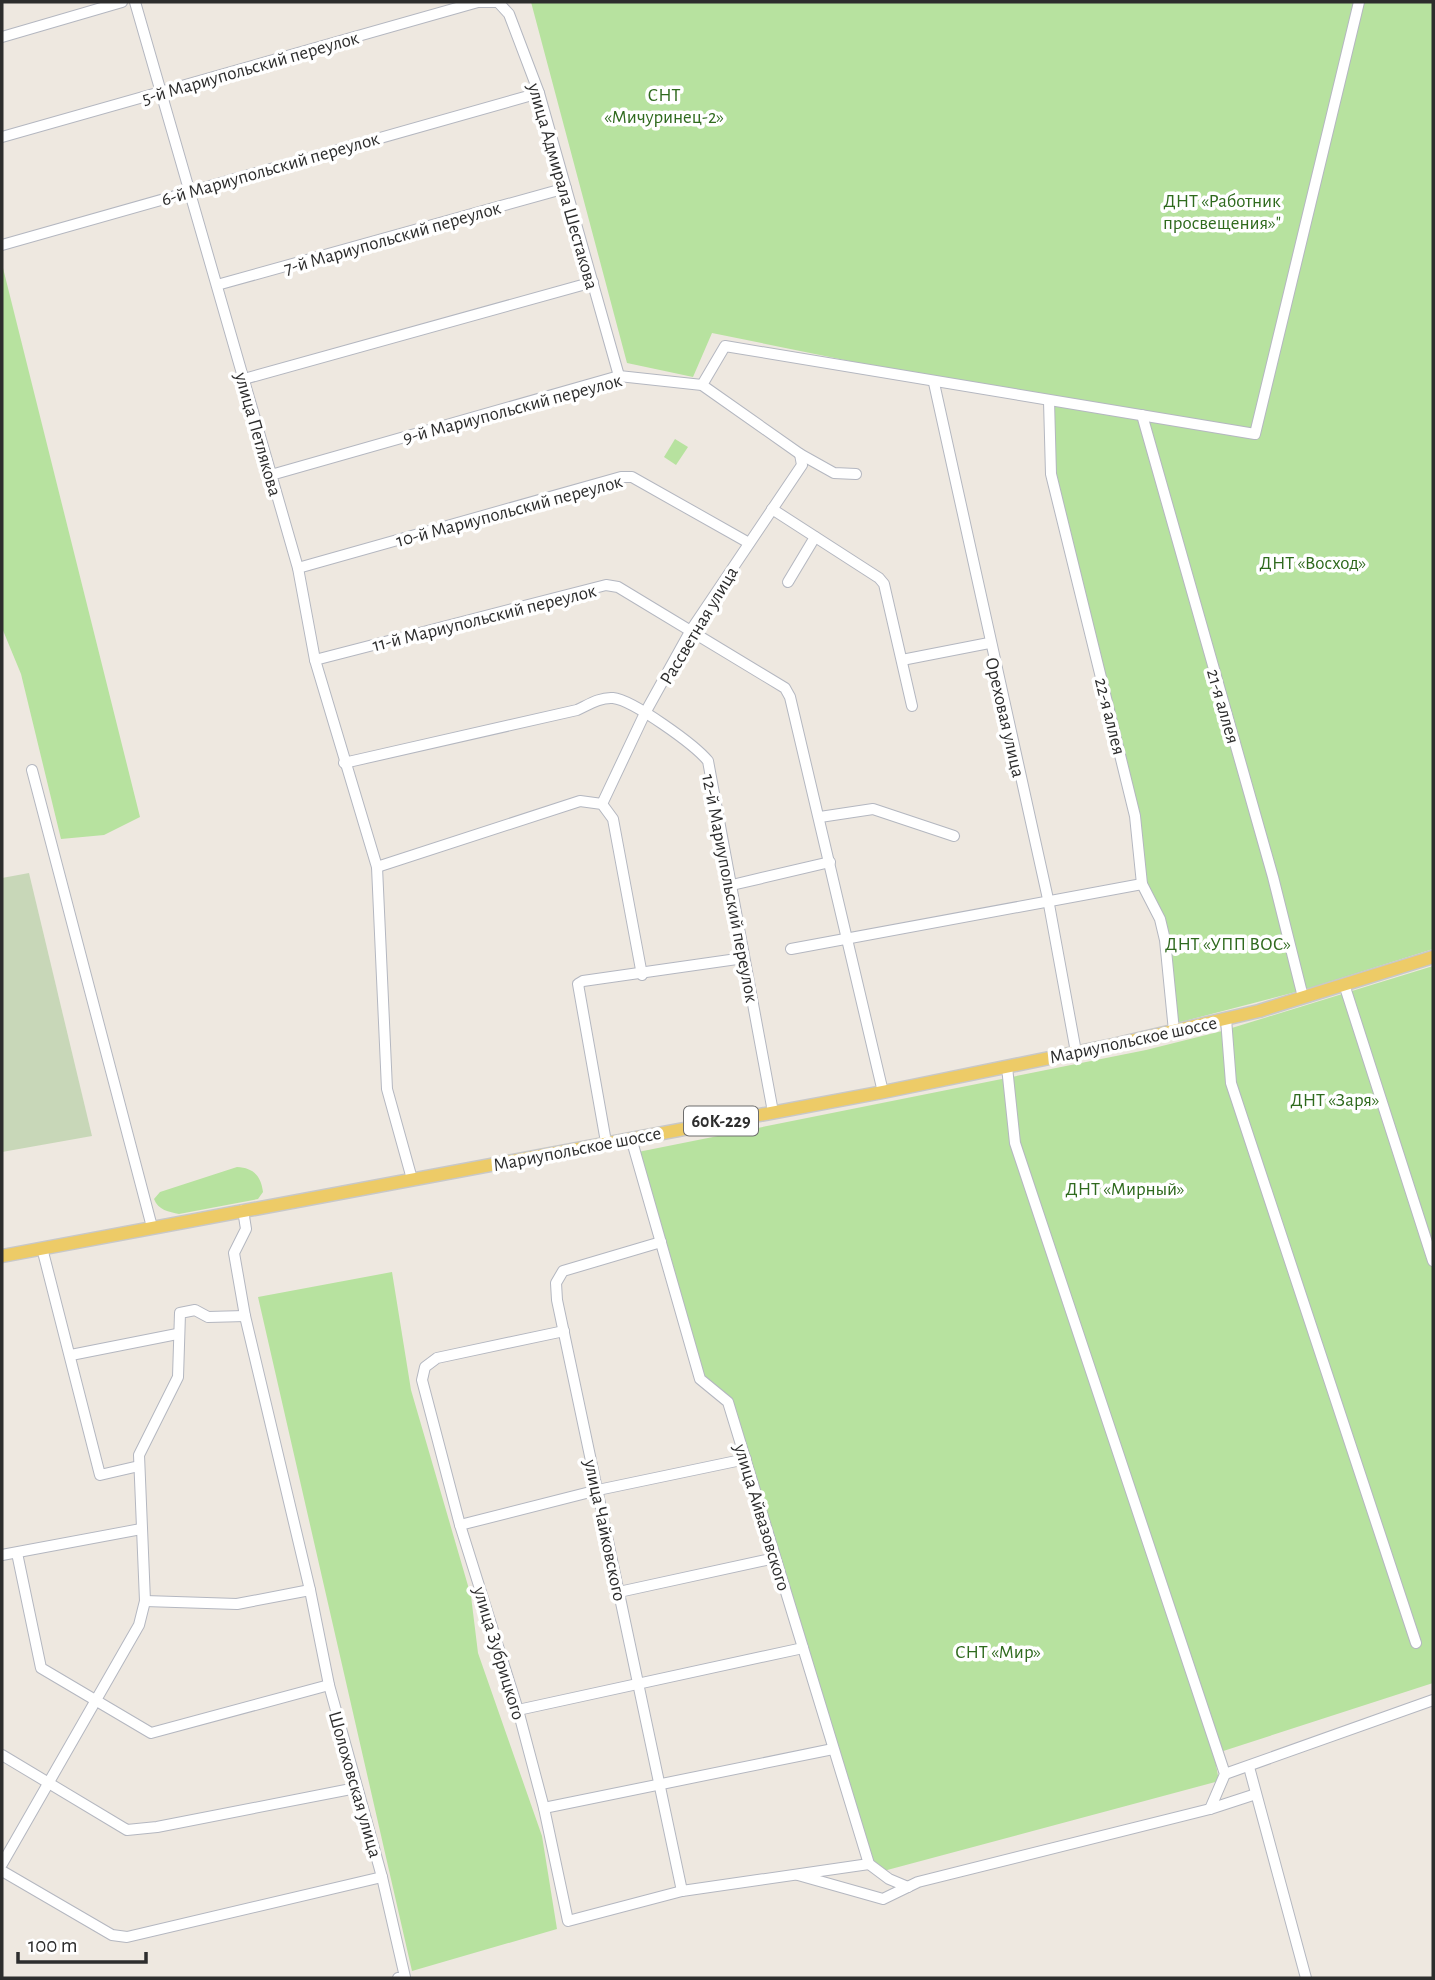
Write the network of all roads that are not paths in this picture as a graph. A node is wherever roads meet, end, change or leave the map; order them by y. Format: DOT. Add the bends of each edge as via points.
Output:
graph roads {
  1 [pos="122,2"];
  2 [pos="135,2"];
  3 [pos="498,2"];
  4 [pos="1359,2"];
  5 [pos="2,37"];
  6 [pos="161,92"];
  7 [pos="539,93"];
  8 [pos="2,138"];
  9 [pos="566,188"];
  10 [pos="190,191"];
  11 [pos="2,244"];
  12 [pos="593,282"];
  13 [pos="217,285"];
  14 [pos="619,376"];
  15 [pos="244,379"];
  16 [pos="934,383"];
  17 [pos="702,385"];
  18 [pos="1049,401"];
  19 [pos="1142,415"];
  20 [pos="800,454"];
  21 [pos="856,474"];
  22 [pos="271,475"];
  23 [pos="772,509"];
  24 [pos="815,537"];
  25 [pos="749,543"];
  26 [pos="298,568"];
  27 [pos="788,582"];
  28 [pos="691,630"];
  29 [pos="989,643"];
  30 [pos="315,660"];
  31 [pos="902,660"];
  32 [pos="912,706"];
  33 [pos="645,713"];
  34 [pos="344,763"];
  35 [pos="32,771"];
  36 [pos="602,804"];
  37 [pos="820,817"];
  38 [pos="954,836"];
  39 [pos="830,862"];
  40 [pos="377,867"];
  41 [pos="1142,884"];
  42 [pos="732,886"];
  43 [pos="1048,899"];
  44 [pos="848,938"];
  45 [pos="791,949"];
  46 [pos="1433,957"];
  47 [pos="744,958"];
  48 [pos="642,975"];
  49 [pos="1344,984"];
  50 [pos="1303,997"];
  51 [pos="1226,1018"];
  52 [pos="1174,1031"];
  53 [pos="1076,1052"];
  54 [pos="1007,1067"];
  55 [pos="883,1092"];
  56 [pos="773,1112"];
  57 [pos="631,1138"];
  58 [pos="606,1142"];
  59 [pos="412,1179"];
  60 [pos="243,1210"];
  61 [pos="152,1227"];
  62 [pos="661,1242"];
  63 [pos="41,1248"];
  64 [pos="2,1256"];
  65 [pos="1433,1261"];
  66 [pos="245,1317"];
  67 [pos="564,1331"];
  68 [pos="177,1334"];
  69 [pos="71,1355"];
  70 [pos="746,1460"];
  71 [pos="139,1466"];
  72 [pos="598,1490"];
  73 [pos="460,1525"];
  74 [pos="141,1529"];
  75 [pos="17,1553"];
  76 [pos="2,1555"];
  77 [pos="775,1558"];
  78 [pos="310,1590"];
  79 [pos="619,1592"];
  80 [pos="145,1601"];
  81 [pos="1416,1643"];
  82 [pos="803,1648"];
  83 [pos="638,1684"];
  84 [pos="328,1685"];
  85 [pos="96,1700"];
  86 [pos="1433,1700"];
  87 [pos="518,1710"];
  88 [pos="833,1749"];
  89 [pos="2,1755"];
  90 [pos="1249,1767"];
  91 [pos="1226,1774"];
  92 [pos="47,1782"];
  93 [pos="658,1783"];
  94 [pos="356,1788"];
  95 [pos="1256,1794"];
  96 [pos="544,1808"];
  97 [pos="1210,1809"];
  98 [pos="2,1864"];
  99 [pos="869,1864"];
  100 [pos="2,1871"];
  101 [pos="794,1874"];
  102 [pos="382,1877"];
  103 [pos="908,1887"];
  104 [pos="682,1891"];
  105 [pos="401,1977"];
  106 [pos="1306,1978"];
  1 -- 5 [label="street"];
  2 -- 6 [label="street, улица Петлякова"];
  3 -- 6 [label="street, 5-й Мариупольский переулок" via="478,2"];
  3 -- 7 [label="street, улица Адмирала Шестакова" via="509,14"];
  4 -- 19 [label="street" via="1255,434"];
  6 -- 8 [label="street, 5-й Мариупольский переулок"];
  6 -- 10 [label="street, улица Петлякова"];
  7 -- 9 [label="street, улица Адмирала Шестакова"];
  7 -- 10 [label="street, 6-й Мариупольский переулок"];
  9 -- 12 [label="street, улица Адмирала Шестакова"];
  9 -- 13 [label="street, 7-й Мариупольский переулок"];
  10 -- 11 [label="street, 6-й Мариупольский переулок"];
  10 -- 13 [label="street, улица Петлякова"];
  12 -- 14 [label="street, улица Адмирала Шестакова"];
  12 -- 15 [label="street"];
  13 -- 15 [label="street, улица Петлякова"];
  14 -- 17 [label="street, 9-й Мариупольский переулок"];
  14 -- 22 [label="street, 9-й Мариупольский переулок"];
  15 -- 22 [label="street, улица Петлякова"];
  16 -- 17 [label="street" via="726,346"];
  16 -- 18 [label="street"];
  16 -- 29 [label="street, Ореховая улица"];
  17 -- 20 [label="street, 9-й Мариупольский переулок"];
  18 -- 19 [label="street"];
  18 -- 41 [label="street, 22-я аллея" via="1051,474 1135,816"];
  19 -- 50 [label="street, 21-я аллея"];
  20 -- 21 [label="street, 9-й Мариупольский переулок" via="834,473"];
  20 -- 23 [label="street, Рассветная улица" via="802,465"];
  22 -- 26 [label="street, улица Петлякова"];
  23 -- 24 [label="street"];
  23 -- 25 [label="street, Рассветная улица"];
  24 -- 27 [label="street"];
  24 -- 31 [label="street" via="884,584"];
  25 -- 26 [label="street, 10-й Мариупольский переулок" via="632,477 621,477"];
  25 -- 28 [label="street, Рассветная улица"];
  26 -- 30 [label="street, улица Петлякова"];
  28 -- 30 [label="street, 11-й Мариупольский переулок" via="618,587 606,585"];
  28 -- 33 [label="street, Рассветная улица"];
  28 -- 37 [label="street, 11-й Мариупольский переулок" via="785,688"];
  29 -- 31 [label="street"];
  29 -- 43 [label="street, Ореховая улица"];
  30 -- 34 [label="street, улица Петлякова"];
  31 -- 32 [label="street"];
  33 -- 34 [label="street, 12-й Мариупольский переулок" via="615,698 600,699 577,710"];
  33 -- 36 [label="street, Рассветная улица"];
  33 -- 42 [label="street, 12-й Мариупольский переулок" via="708,761"];
  34 -- 40 [label="street, улица Петлякова"];
  35 -- 61 [label="street"];
  36 -- 40 [label="street" via="580,802"];
  36 -- 48 [label="street" via="613,819"];
  37 -- 38 [label="street" via="873,808"];
  37 -- 39 [label="street, 11-й Мариупольский переулок"];
  39 -- 42 [label="street"];
  39 -- 44 [label="street, 11-й Мариупольский переулок"];
  40 -- 59 [label="street, улица Петлякова" via="387,1089"];
  41 -- 43 [label="street"];
  41 -- 52 [label="street, 22-я аллея" via="1165,940"];
  42 -- 47 [label="street, 12-й Мариупольский переулок"];
  43 -- 44 [label="street"];
  43 -- 53 [label="street, Ореховая улица"];
  44 -- 45 [label="street"];
  44 -- 55 [label="street, 11-й Мариупольский переулок"];
  46 -- 49 [label="main road, Мариупольское шоссе / 60К-229"];
  47 -- 48 [label="street"];
  47 -- 56 [label="street, 12-й Мариупольский переулок"];
  48 -- 58 [label="street" via="578,984"];
  49 -- 50 [label="main road, Мариупольское шоссе / 60К-229"];
  49 -- 65 [label="street"];
  50 -- 51 [label="main road, Мариупольское шоссе / 60К-229"];
  51 -- 52 [label="main road, Мариупольское шоссе / 60К-229"];
  51 -- 81 [label="street" via="1231,1083"];
  52 -- 53 [label="main road, Мариупольское шоссе / 60К-229"];
  53 -- 54 [label="main road, Мариупольское шоссе / 60К-229"];
  54 -- 55 [label="main road, Мариупольское шоссе / 60К-229"];
  54 -- 91 [label="street" via="1015,1143"];
  55 -- 56 [label="main road, Мариупольское шоссе / 60К-229"];
  56 -- 57 [label="main road, Мариупольское шоссе / 60К-229"];
  57 -- 58 [label="main road, Мариупольское шоссе / 60К-229"];
  57 -- 62 [label="street, улица Айвазовского"];
  58 -- 59 [label="main road, Мариупольское шоссе / 60К-229"];
  59 -- 60 [label="main road, Мариупольское шоссе / 60К-229"];
  60 -- 61 [label="main road, Мариупольское шоссе / 60К-229"];
  60 -- 66 [label="street, Шолоховская улица" via="246,1229 234,1253"];
  61 -- 63 [label="main road, Мариупольское шоссе / 60К-229"];
  62 -- 67 [label="street, улица Чайковского" via="563,1271 556,1283"];
  62 -- 70 [label="street, улица Айвазовского" via="700,1379 728,1402"];
  63 -- 64 [label="main road, Мариупольское шоссе / 60К-229"];
  63 -- 69 [label="street"];
  66 -- 68 [label="street" via="208,1317 195,1310 180,1313"];
  66 -- 78 [label="street, Шолоховская улица"];
  67 -- 72 [label="street, улица Чайковского"];
  67 -- 73 [label="street, улица Зубрицкого" via="437,1358 425,1367 422,1387"];
  68 -- 69 [label="street"];
  68 -- 71 [label="street" via="178,1377 139,1455"];
  69 -- 71 [label="street" via="100,1475"];
  70 -- 72 [label="street"];
  70 -- 77 [label="street, улица Айвазовского"];
  71 -- 74 [label="street"];
  72 -- 73 [label="street"];
  72 -- 79 [label="street, улица Чайковского"];
  73 -- 87 [label="street, улица Зубрицкого"];
  74 -- 75 [label="street"];
  74 -- 80 [label="street"];
  75 -- 76 [label="street"];
  75 -- 85 [label="street" via="41,1668"];
  77 -- 79 [label="street"];
  77 -- 82 [label="street, улица Айвазовского"];
  78 -- 80 [label="street" via="237,1604"];
  78 -- 84 [label="street, Шолоховская улица"];
  79 -- 83 [label="street, улица Чайковского"];
  80 -- 85 [label="street" via="139,1625"];
  82 -- 83 [label="street"];
  82 -- 88 [label="street, улица Айвазовского"];
  83 -- 87 [label="street"];
  83 -- 93 [label="street, улица Чайковского"];
  84 -- 85 [label="street" via="151,1734"];
  84 -- 94 [label="street, Шолоховская улица"];
  85 -- 92 [label="street"];
  86 -- 90 [label="street"];
  87 -- 96 [label="street, улица Зубрицкого"];
  88 -- 93 [label="street"];
  88 -- 99 [label="street, улица Айвазовского"];
  89 -- 92 [label="street"];
  90 -- 91 [label="street"];
  90 -- 95 [label="street"];
  91 -- 97 [label="street"];
  92 -- 94 [label="street" via="127,1829"];
  92 -- 98 [label="street"];
  93 -- 96 [label="street"];
  93 -- 104 [label="street, улица Чайковского"];
  94 -- 102 [label="street, Шолоховская улица"];
  95 -- 97 [label="street"];
  95 -- 106 [label="street"];
  96 -- 104 [label="street, улица Зубрицкого" via="568,1921"];
  97 -- 103 [label="street"];
  99 -- 101 [label="street"];
  99 -- 103 [label="street"];
  100 -- 102 [label="street" via="112,1935 127,1937"];
  101 -- 103 [label="street" via="883,1899"];
  101 -- 104 [label="street"];
  102 -- 105 [label="street, Шолоховская улица"];
}
